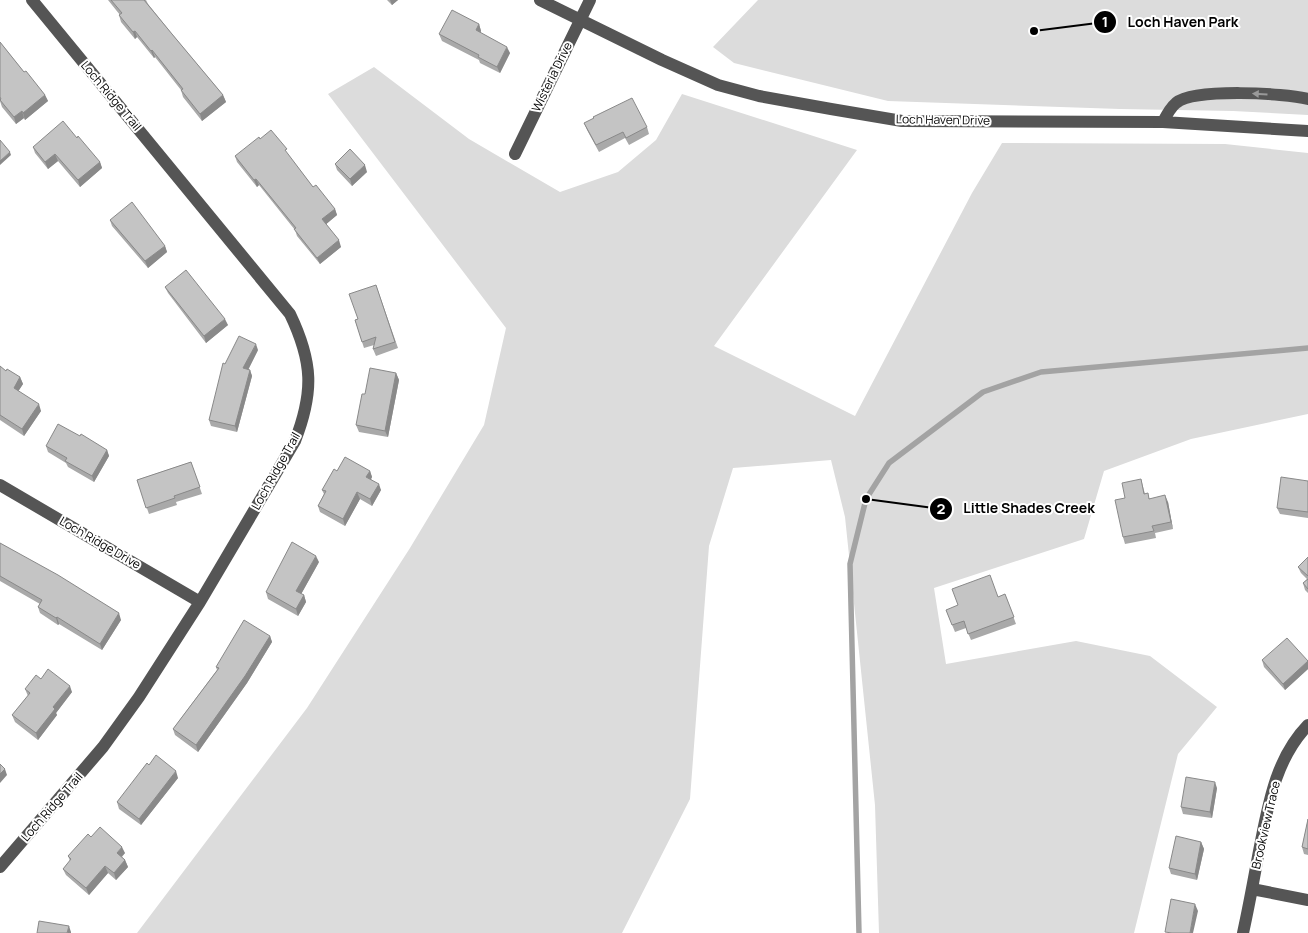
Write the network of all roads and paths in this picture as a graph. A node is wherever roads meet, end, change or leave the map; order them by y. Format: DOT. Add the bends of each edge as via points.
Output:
graph roads {
  1 [pos="32,0"];
  2 [pos="540,0"];
  3 [pos="590,0"];
  4 [pos="580,19"];
  5 [pos="1308,99"];
  6 [pos="1163,122"];
  7 [pos="1308,131"];
  8 [pos="515,154"];
  9 [pos="0,485"];
  10 [pos="200,602"];
  11 [pos="1308,725"];
  12 [pos="0,867"];
  13 [pos="1252,889"];
  14 [pos="1308,900"];
  15 [pos="1243,933"];
  1 -- 10 [label="street, Loch Ridge Trail" via="278,298 290,314 305,352 309,394 295,441"];
  2 -- 4 [label="street, Loch Haven Drive"];
  3 -- 4 [label="street, Wisteria Drive"];
  4 -- 6 [label="street, Loch Haven Drive" via="718,85 793,103 902,121"];
  4 -- 8 [label="street, Wisteria Drive"];
  5 -- 6 [label="street, one-way" via="1255,93 1190,97 1176,102"];
  6 -- 7 [label="street, Loch Haven Drive"];
  9 -- 10 [label="street, Loch Ridge Drive"];
  10 -- 12 [label="street, Loch Ridge Trail" via="165,659 103,747"];
  11 -- 13 [label="street, Brookview Trace" via="1287,753 1270,794"];
  13 -- 14 [label="street"];
  13 -- 15 [label="street, Brookview Trace"];
}
